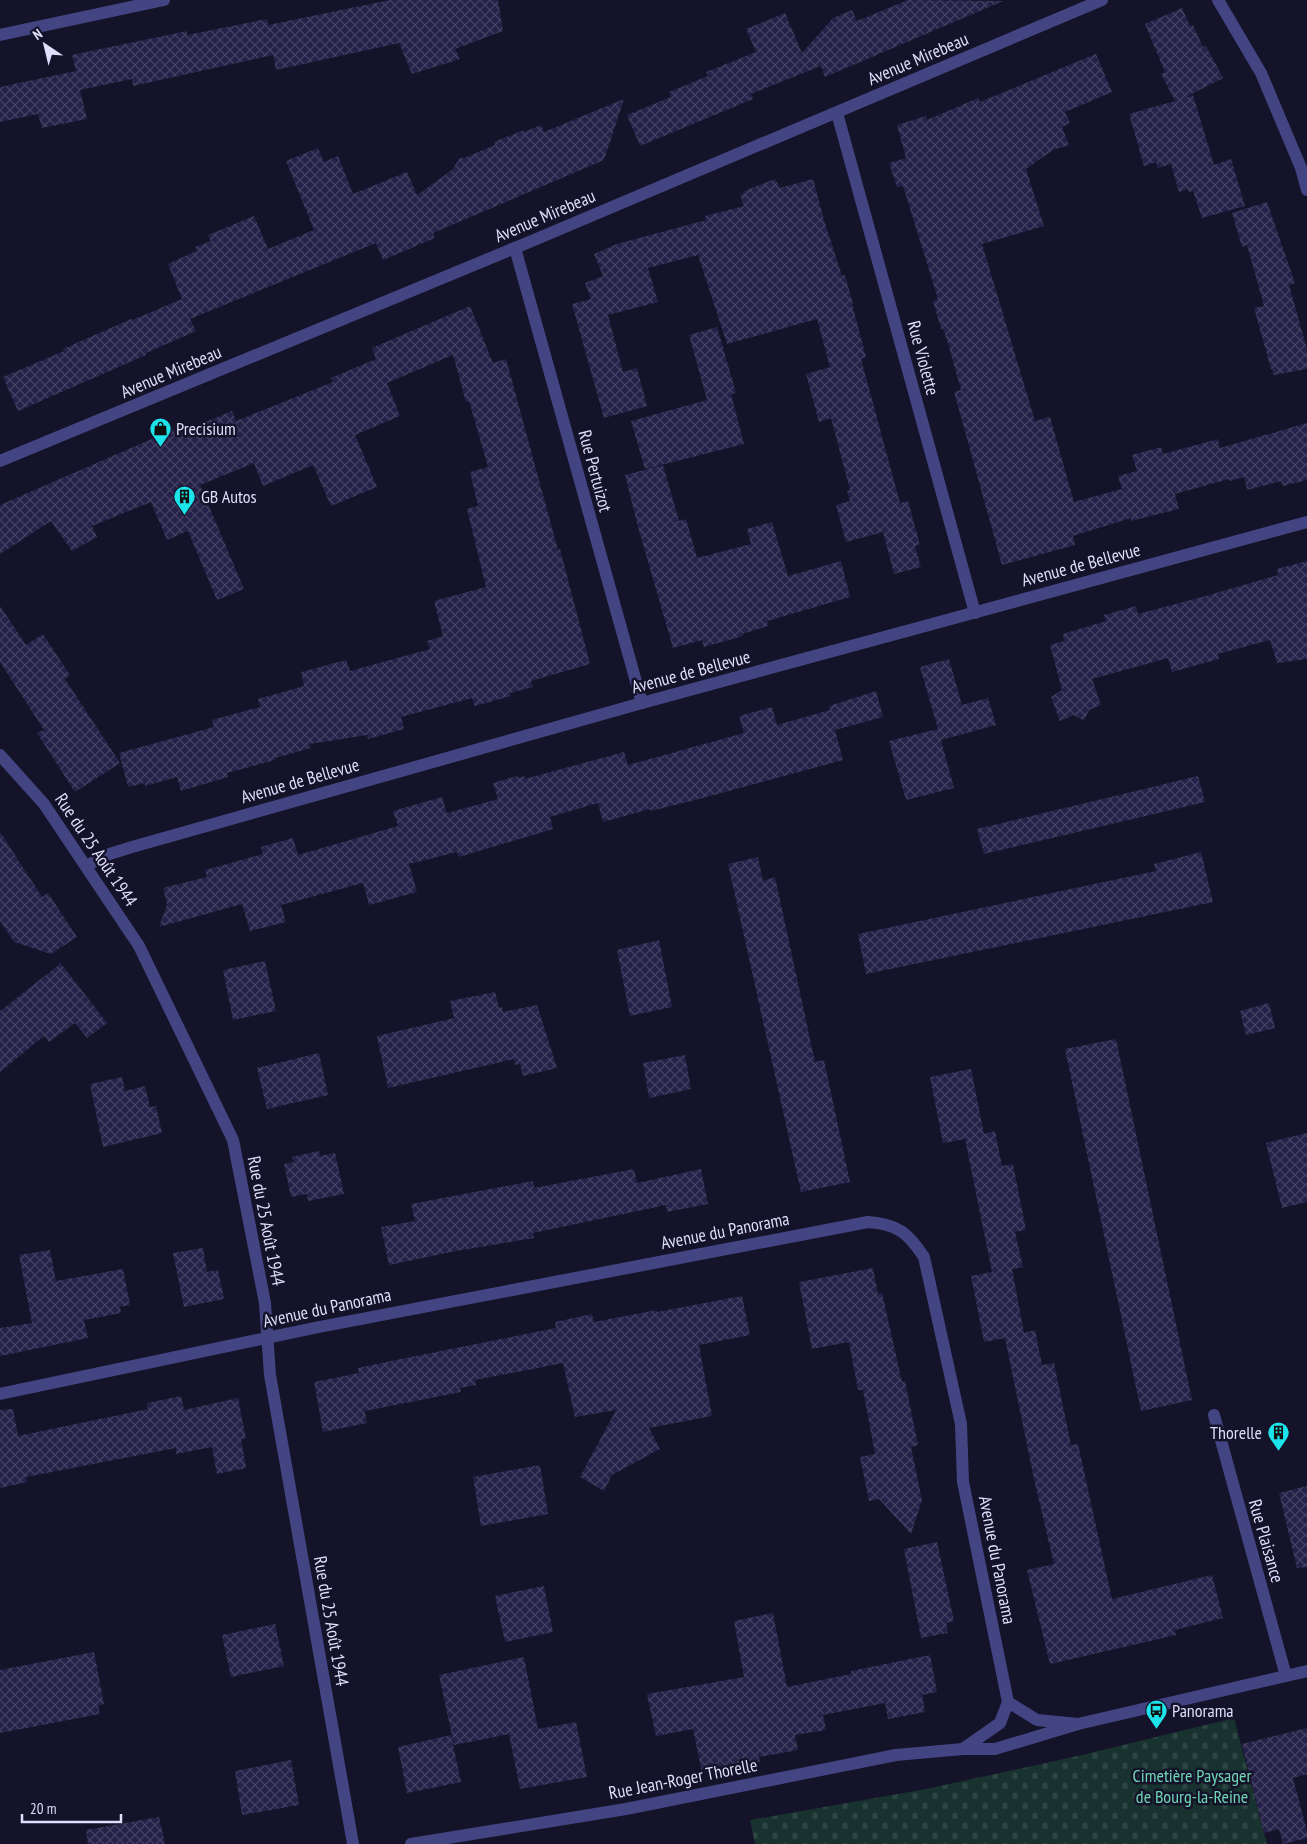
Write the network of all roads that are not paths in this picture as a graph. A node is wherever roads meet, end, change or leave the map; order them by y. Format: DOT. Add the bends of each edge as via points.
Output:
graph roads {
  1 [pos="164,0"];
  2 [pos="1102,0"];
  3 [pos="1218,0"];
  4 [pos="0,35"];
  5 [pos="837,113"];
  6 [pos="1307,190"];
  7 [pos="515,248"];
  8 [pos="0,461"];
  9 [pos="1307,522"];
  10 [pos="975,613"];
  11 [pos="642,703"];
  12 [pos="0,755"];
  13 [pos="87,866"];
  14 [pos="268,1338"];
  15 [pos="0,1394"];
  16 [pos="1214,1415"];
  17 [pos="1307,1671"];
  18 [pos="1286,1676"];
  19 [pos="1008,1702"];
  20 [pos="1078,1724"];
  21 [pos="962,1749"];
  22 [pos="353,1844"];
  23 [pos="411,1844"];
  1 -- 4 [label="street"];
  2 -- 5 [label="street, Avenue Mirebeau"];
  3 -- 6 [label="street" via="1261,73"];
  5 -- 7 [label="street, Avenue Mirebeau"];
  5 -- 10 [label="street, Rue Violette"];
  7 -- 8 [label="street, Avenue Mirebeau"];
  7 -- 11 [label="street, Rue Pertuizot"];
  9 -- 10 [label="street, Avenue de Bellevue"];
  10 -- 11 [label="street, Avenue de Bellevue"];
  11 -- 13 [label="street, Avenue de Bellevue" via="132,846 103,856"];
  12 -- 13 [label="street, Rue du 25 Août 1944" via="44,804"];
  13 -- 14 [label="street, Rue du 25 Août 1944" via="139,946 232,1140 265,1303"];
  14 -- 15 [label="street, Avenue du Panorama"];
  14 -- 19 [label="street, Avenue du Panorama" via="868,1222 880,1222 902,1230 924,1257 961,1424 963,1482"];
  14 -- 22 [label="street, Rue du 25 Août 1944" via="270,1375"];
  16 -- 18 [label="street, Rue Plaisance"];
  17 -- 18 [label="street, Rue Jean-Roger Thorelle"];
  18 -- 20 [label="street, Rue Jean-Roger Thorelle"];
  19 -- 20 [label="street" via="1037,1720"];
  19 -- 21 [label="street, Rue Jean-Roger Thorelle" via="1000,1723"];
  20 -- 21 [label="street, Rue Jean-Roger Thorelle" via="995,1748"];
  21 -- 23 [label="street, Rue Jean-Roger Thorelle" via="896,1755 626,1809"];
}
